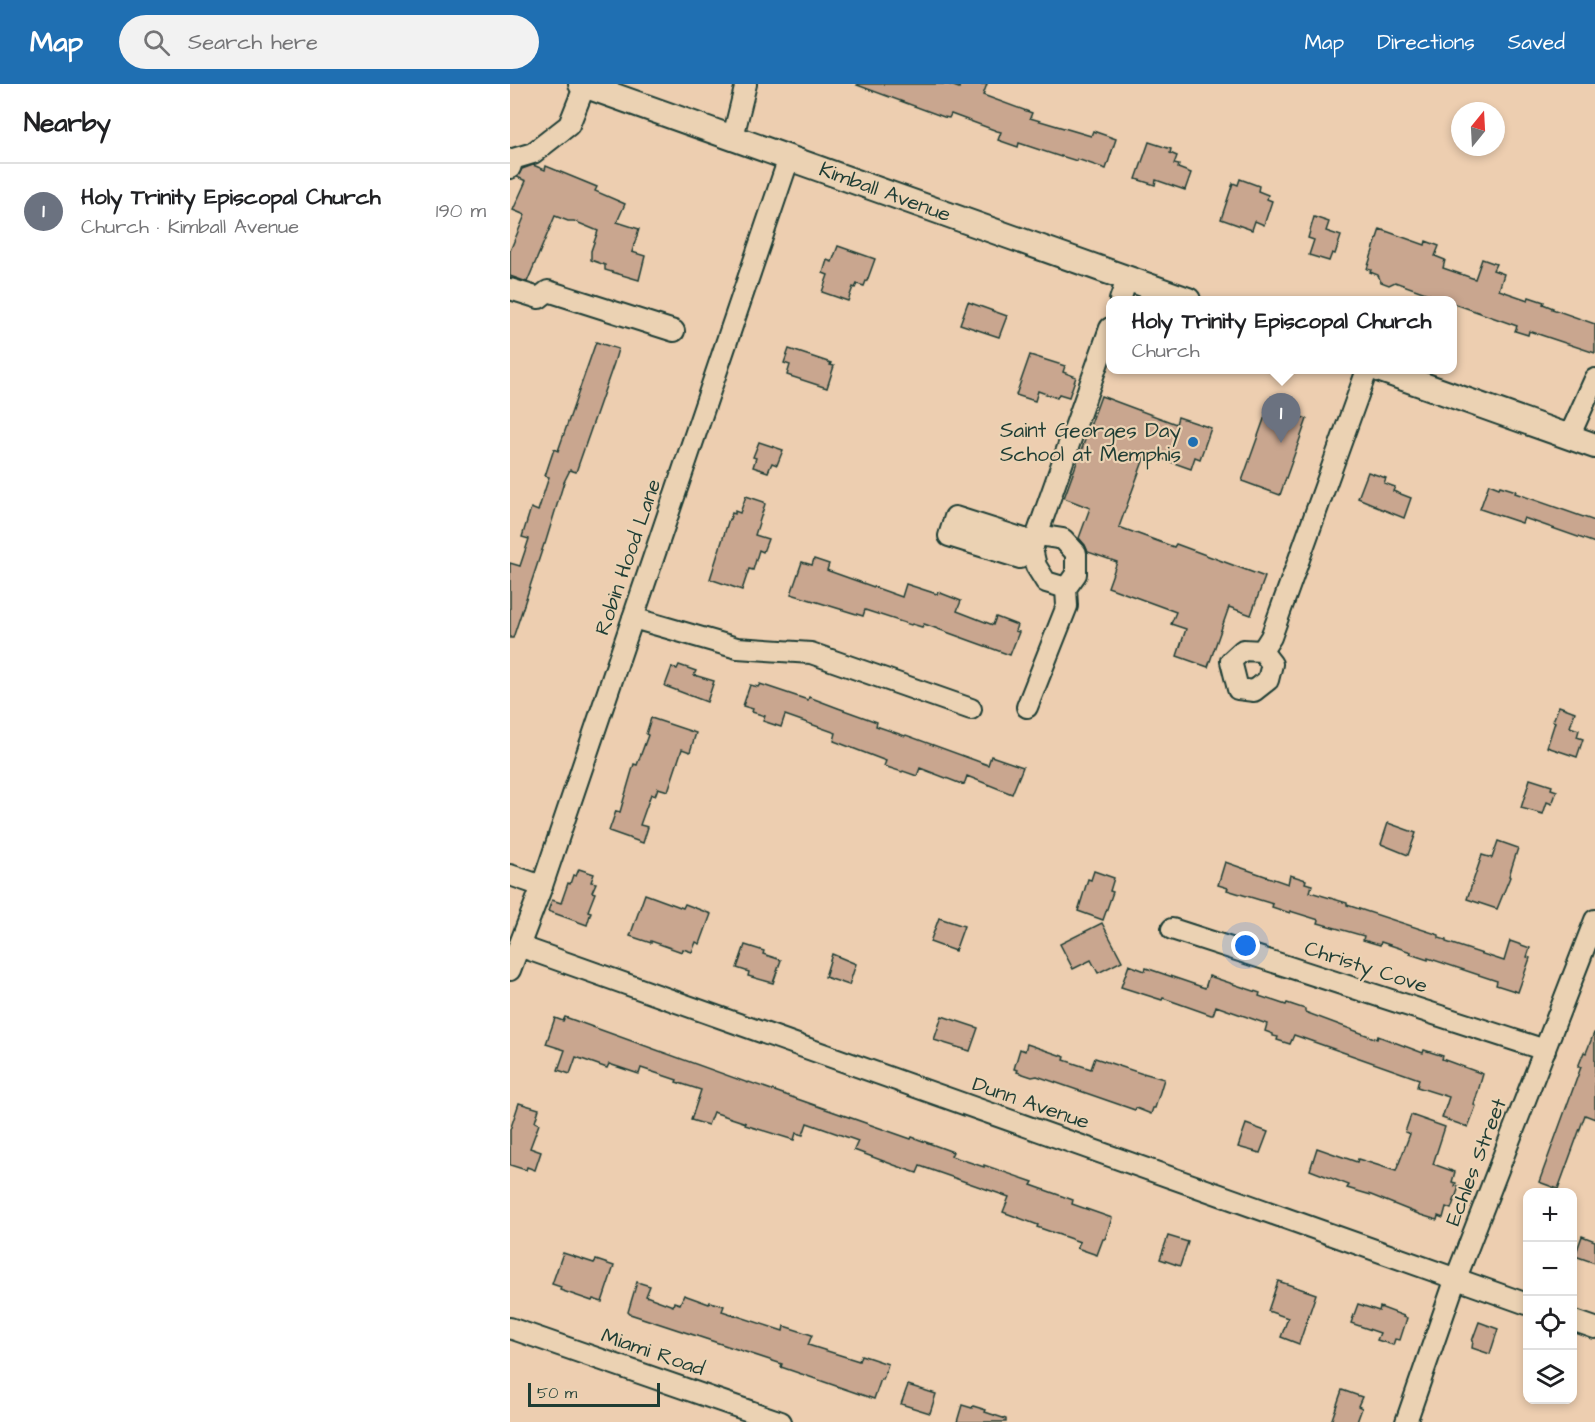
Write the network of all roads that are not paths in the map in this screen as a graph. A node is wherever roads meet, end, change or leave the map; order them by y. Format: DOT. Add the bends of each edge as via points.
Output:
graph roads {
  1 [pos="746,84"];
  2 [pos="583,85"];
  3 [pos="733,137"];
  4 [pos="789,158"];
  5 [pos="510,168"];
  6 [pos="510,289"];
  7 [pos="1123,290"];
  8 [pos="1162,296"];
  9 [pos="674,331"];
  10 [pos="1106,339"];
  11 [pos="1365,374"];
  12 [pos="1395,374"];
  13 [pos="1595,378"];
  14 [pos="1569,436"];
  15 [pos="1595,446"];
  16 [pos="1035,542"];
  17 [pos="1066,588"];
  18 [pos="633,618"];
  19 [pos="1262,651"];
  20 [pos="1027,707"];
  21 [pos="971,709"];
  22 [pos="510,875"];
  23 [pos="542,886"];
  24 [pos="1595,922"];
  25 [pos="1172,929"];
  26 [pos="519,946"];
  27 [pos="510,970"];
  28 [pos="1545,1050"];
  29 [pos="1456,1278"];
  30 [pos="1523,1303"];
  31 [pos="1577,1322"];
  32 [pos="510,1328"];
  33 [pos="1595,1328"];
  34 [pos="781,1422"];
  35 [pos="1406,1422"];
  1 -- 3 [label="street"];
  2 -- 3 [label="main road, Kimball Avenue"];
  2 -- 5 [label="street" via="569,125 533,153 513,159"];
  3 -- 4 [label="main road, Kimball Avenue"];
  4 -- 7 [label="main road, Kimball Avenue"];
  4 -- 18 [label="street, Robin Hood Lane"];
  6 -- 9 [label="street" via="539,298 548,291"];
  7 -- 8 [label="main road, Kimball Avenue"];
  10 -- 16 [label="street"];
  11 -- 19 [label="street" via="1271,637"];
  12 -- 14 [label="main road"];
  13 -- 14 [label="street"];
  14 -- 15 [label="main road"];
  16 -- 17 [label="street" via="1036,566 1046,582"];
  16 -- 17 [label="street" via="1063,539 1076,553 1076,574"];
  17 -- 20 [label="street" via="1067,606"];
  18 -- 21 [label="street" via="737,648 811,653"];
  18 -- 23 [label="street, Robin Hood Lane"];
  22 -- 23 [label="street"];
  23 -- 26 [label="street, Robin Hood Lane"];
  24 -- 28 [label="street, Echles Street"];
  25 -- 28 [label="street, Christy Cove"];
  26 -- 27 [label="street, Robin Hood Lane"];
  26 -- 29 [label="street, Dunn Avenue"];
  28 -- 29 [label="street, Echles Street"];
  29 -- 30 [label="street, Dunn Avenue"];
  29 -- 35 [label="street, Echles Street"];
  31 -- 33 [label="street"];
  32 -- 34 [label="street, Miami Road"];
}
